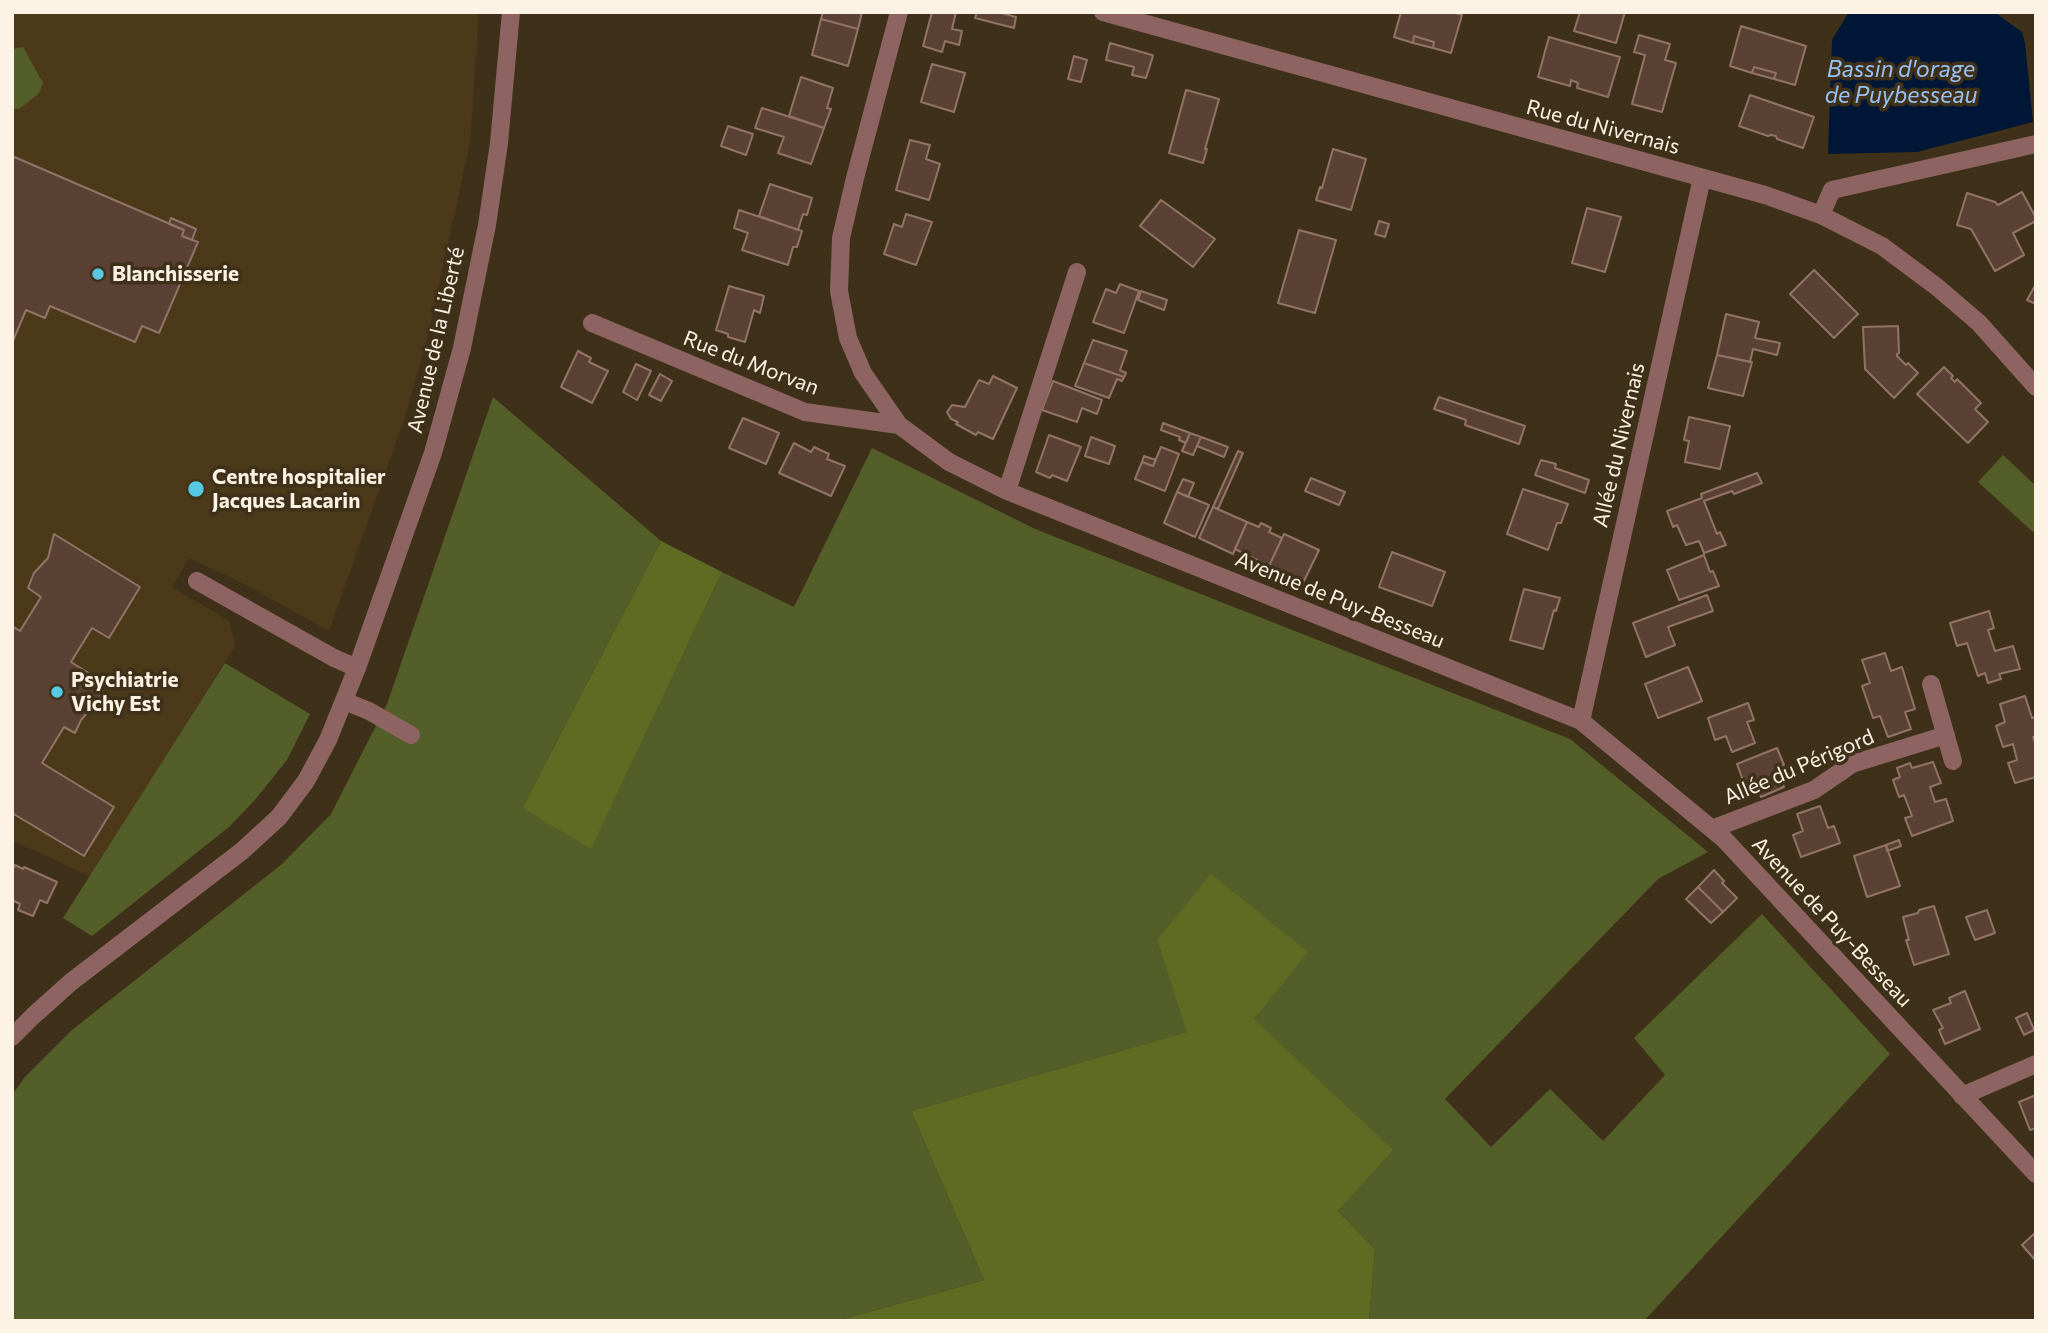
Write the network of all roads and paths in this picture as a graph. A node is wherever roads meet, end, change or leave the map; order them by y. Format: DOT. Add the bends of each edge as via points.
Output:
graph roads {
  1 [pos="511,12"];
  2 [pos="900,12"];
  3 [pos="1103,12"];
  4 [pos="2036,144"];
  5 [pos="1703,178"];
  6 [pos="1821,215"];
  7 [pos="1077,272"];
  8 [pos="592,323"];
  9 [pos="2036,387"];
  10 [pos="898,425"];
  11 [pos="1007,491"];
  12 [pos="197,581"];
  13 [pos="357,668"];
  14 [pos="1931,684"];
  15 [pos="344,701"];
  16 [pos="1581,721"];
  17 [pos="411,735"];
  18 [pos="1945,735"];
  19 [pos="1953,761"];
  20 [pos="1712,829"];
  21 [pos="12,1037"];
  22 [pos="2036,1064"];
  23 [pos="1962,1096"];
  24 [pos="2036,1174"];
  1 -- 13 [label="street, Avenue de la Liberté" via="499,143 462,348 433,453"];
  2 -- 10 [label="street, Avenue de Puy-Besseau" via="841,238 839,291 848,338 863,373"];
  3 -- 5 [label="street, Rue du Nivernais"];
  4 -- 6 [label="street" via="1832,190"];
  5 -- 6 [label="street, Rue du Nivernais"];
  5 -- 16 [label="street, Allée du Nivernais"];
  6 -- 9 [label="street, Rue du Nivernais" via="1882,246 1937,287 1979,323"];
  7 -- 11 [label="street"];
  8 -- 10 [label="street, Rue du Morvan" via="805,412"];
  10 -- 11 [label="street, Avenue de Puy-Besseau" via="949,462"];
  11 -- 16 [label="street, Avenue de Puy-Besseau"];
  12 -- 13 [label="street"];
  13 -- 15 [label="street, Avenue de la Liberté"];
  14 -- 18 [label="street"];
  15 -- 17 [label="street"];
  15 -- 21 [label="street, Avenue de la Liberté" via="306,781 279,817 242,851 72,982"];
  16 -- 20 [label="street, Avenue de Puy-Besseau"];
  18 -- 19 [label="street"];
  18 -- 20 [label="street, Allée du Périgord" via="1852,764 1814,790"];
  20 -- 23 [label="street, Avenue de Puy-Besseau"];
  22 -- 23 [label="street"];
  23 -- 24 [label="street, Avenue de Puy-Besseau"];
}
